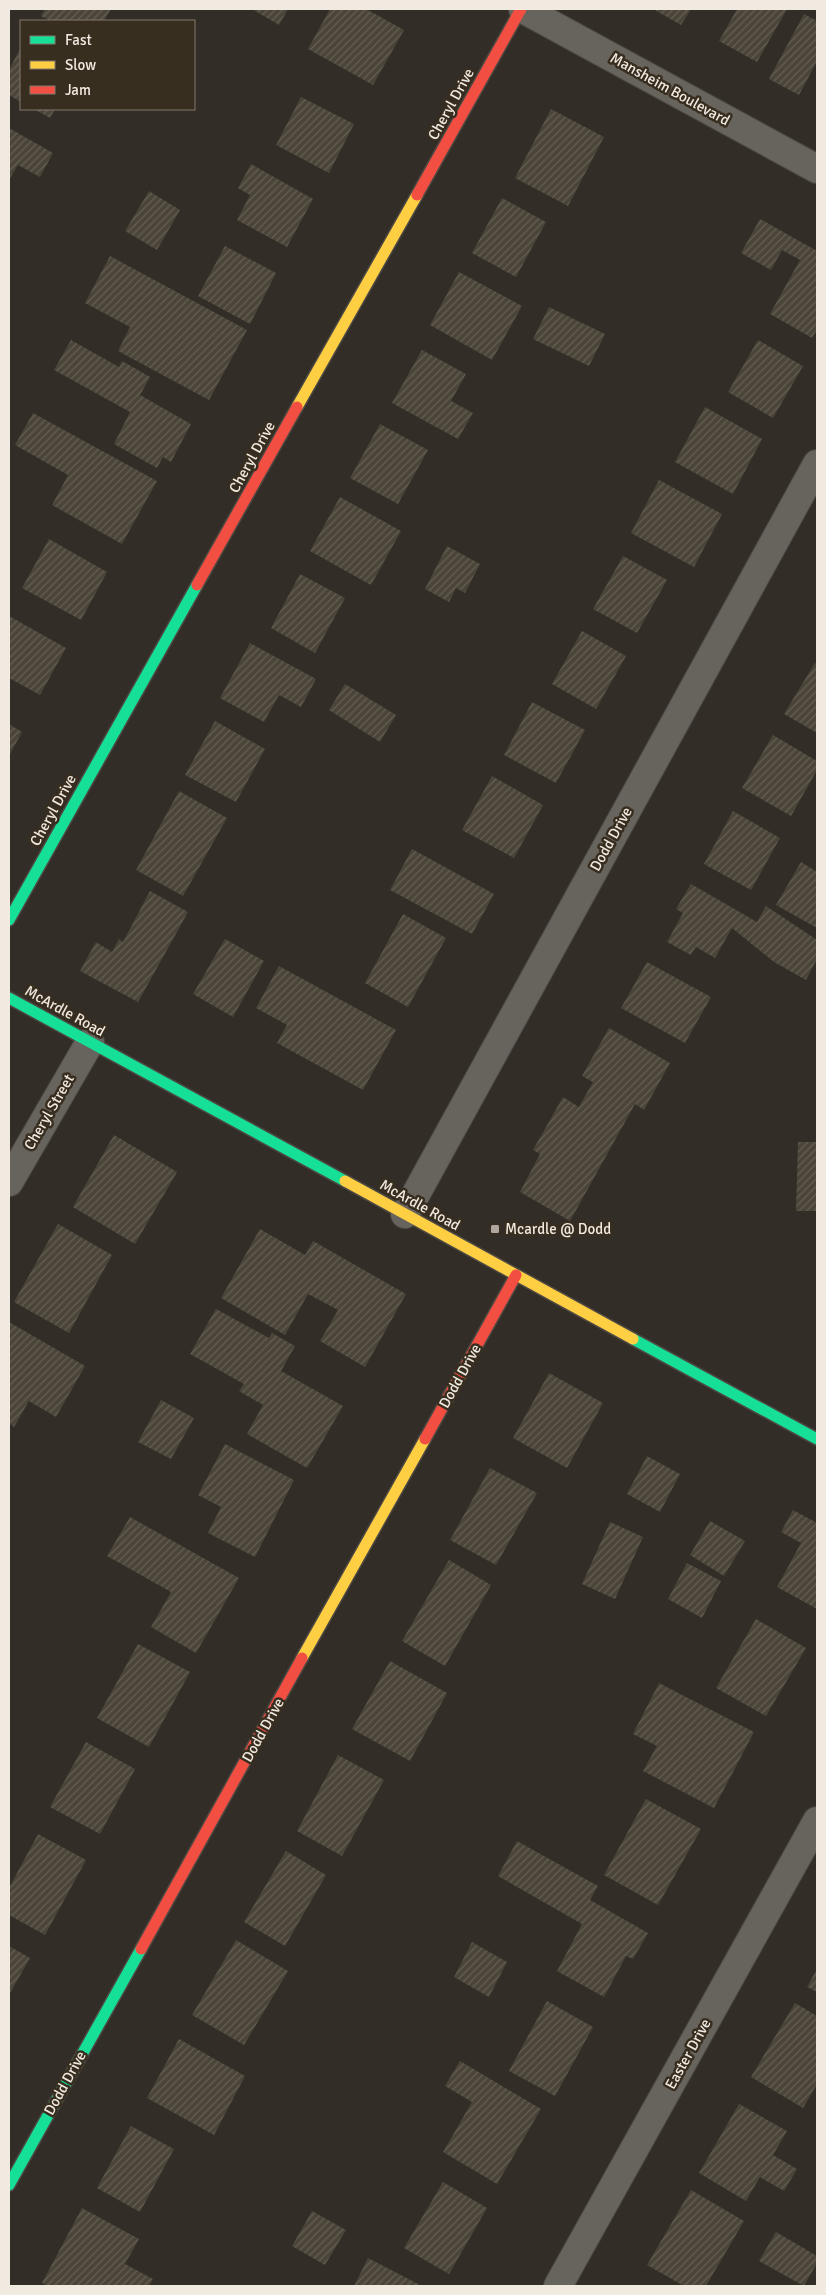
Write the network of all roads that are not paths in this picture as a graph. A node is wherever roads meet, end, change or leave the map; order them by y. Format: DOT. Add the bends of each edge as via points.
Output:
graph roads {
  1 [pos="522,9"];
  2 [pos="817,170"];
  3 [pos="817,464"];
  4 [pos="9,920"];
  5 [pos="9,998"];
  6 [pos="90,1042"];
  7 [pos="9,1182"];
  8 [pos="405,1214"];
  9 [pos="516,1274"];
  10 [pos="817,1439"];
  11 [pos="817,1821"];
  12 [pos="9,2185"];
  13 [pos="558,2286"];
  1 -- 2 [label="street, Mansheim Boulevard"];
  1 -- 4 [label="street, Cheryl Drive"];
  3 -- 8 [label="street, Dodd Drive"];
  5 -- 6 [label="street, McArdle Road"];
  6 -- 7 [label="street, Cheryl Street"];
  6 -- 8 [label="street, McArdle Road"];
  8 -- 9 [label="street, McArdle Road"];
  9 -- 10 [label="street, McArdle Road"];
  9 -- 12 [label="street, Dodd Drive"];
  11 -- 13 [label="street, Easter Drive"];
}
